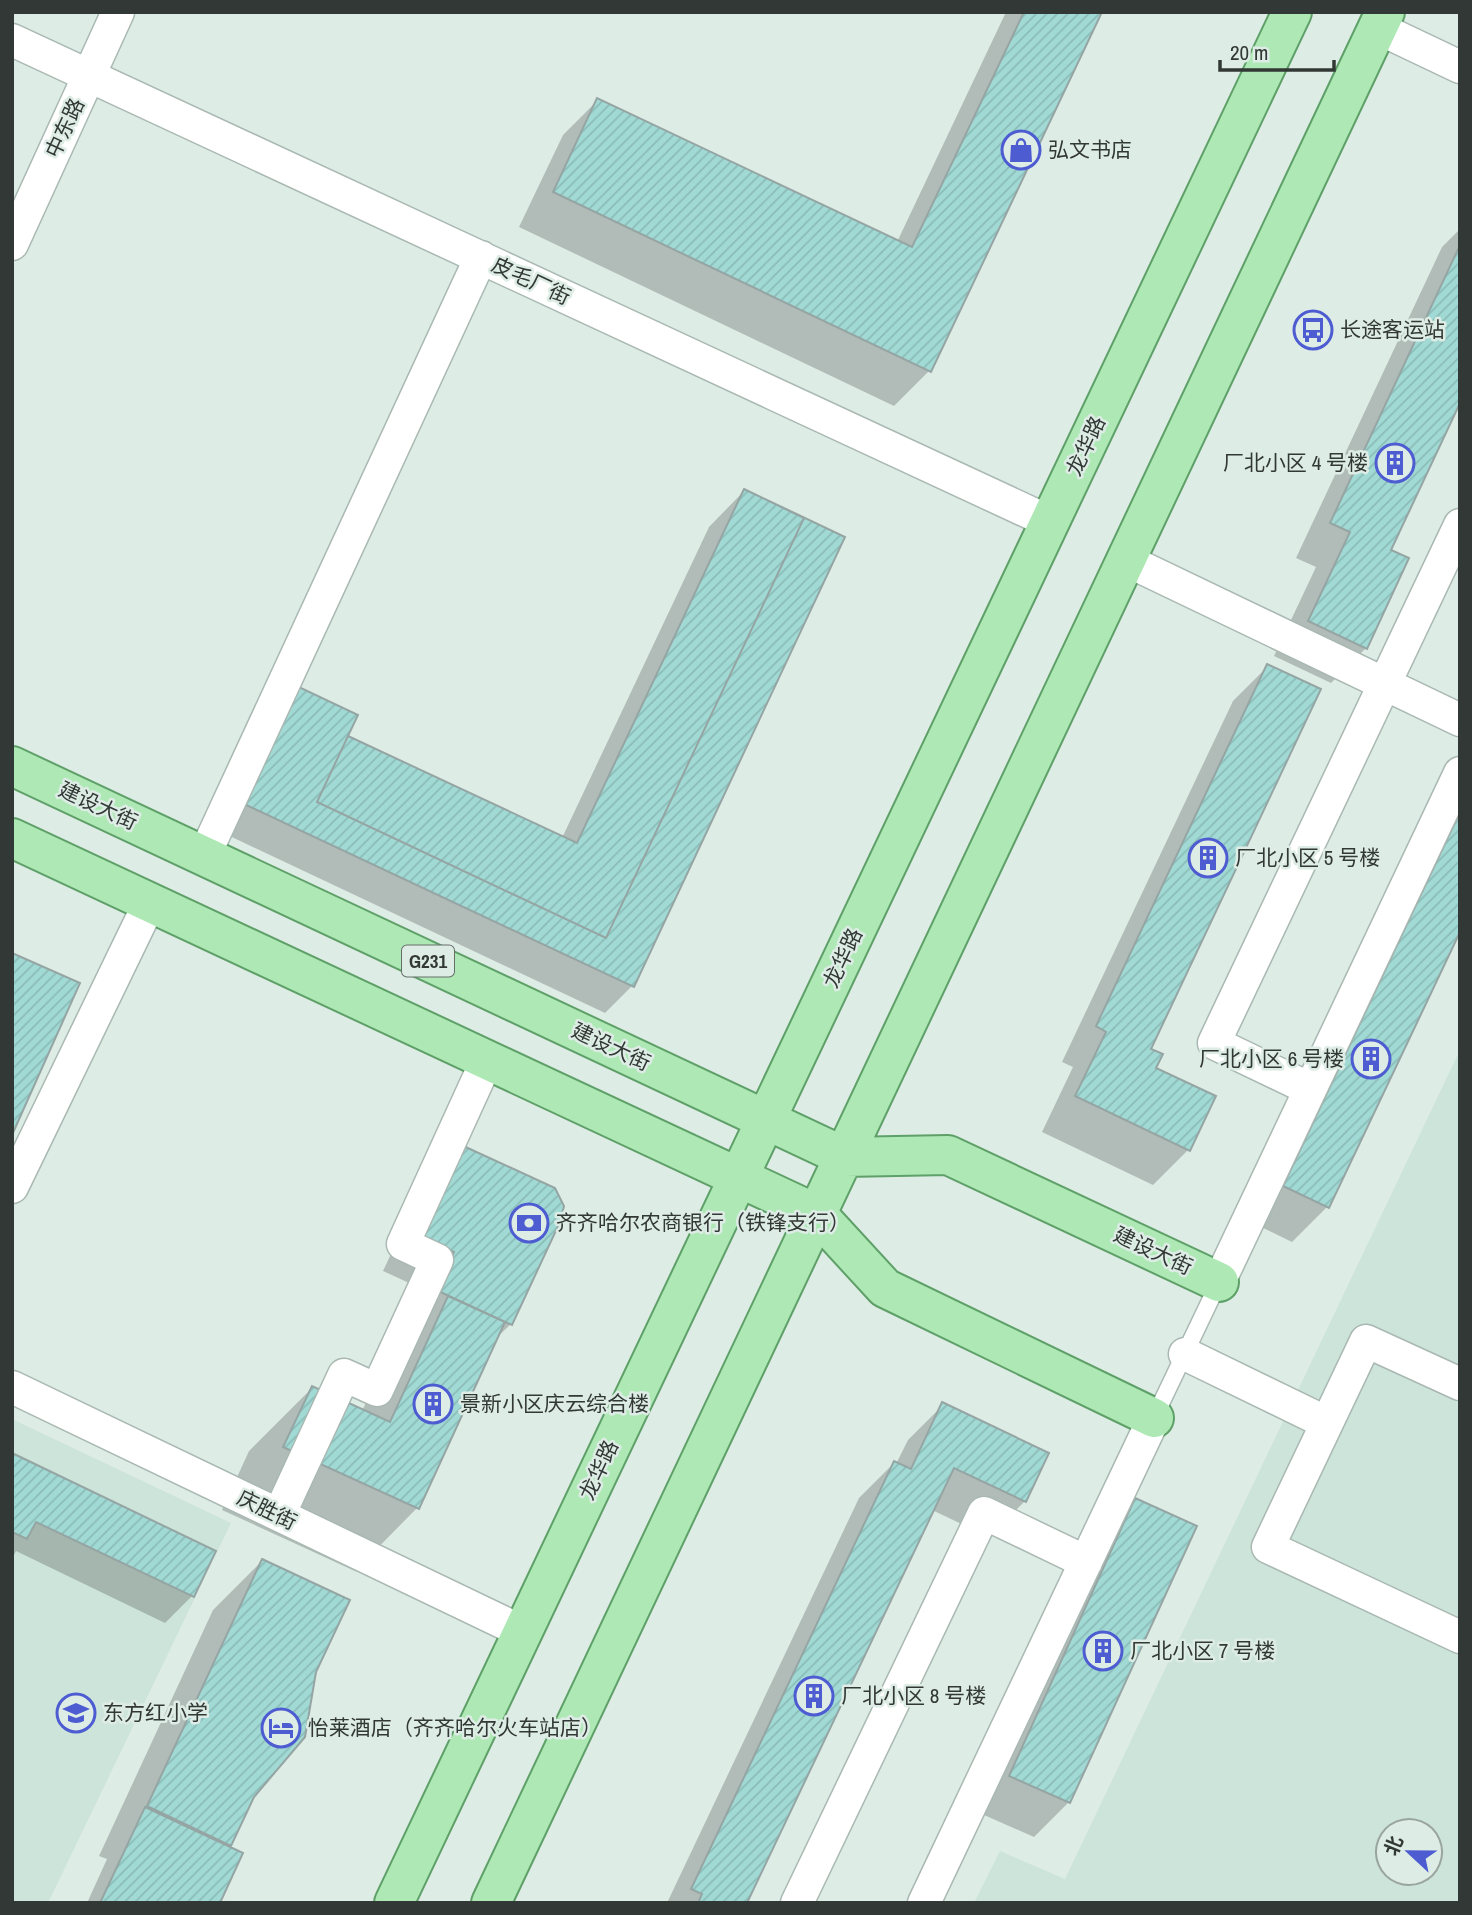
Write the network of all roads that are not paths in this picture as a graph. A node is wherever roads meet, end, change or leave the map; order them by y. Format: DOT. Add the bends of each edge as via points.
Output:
graph roads {
  1 [pos="118,12"];
  2 [pos="1292,12"];
  3 [pos="1381,20"];
  4 [pos="12,40"];
  5 [pos="1460,67"];
  6 [pos="90,75"];
  7 [pos="12,244"];
  8 [pos="481,257"];
  9 [pos="1050,522"];
  10 [pos="1460,525"];
  11 [pos="1126,560"];
  12 [pos="1385,683"];
  13 [pos="1460,720"];
  14 [pos="12,766"];
  15 [pos="1460,773"];
  16 [pos="12,838"];
  17 [pos="204,856"];
  18 [pos="150,902"];
  19 [pos="487,1060"];
  20 [pos="1310,1089"];
  21 [pos="766,1120"];
  22 [pos="845,1157"];
  23 [pos="739,1177"];
  24 [pos="12,1187"];
  25 [pos="817,1214"];
  26 [pos="1219,1282"];
  27 [pos="1185,1353"];
  28 [pos="1460,1384"];
  29 [pos="12,1387"];
  30 [pos="1154,1418"];
  31 [pos="1326,1423"];
  32 [pos="279,1515"];
  33 [pos="1086,1562"];
  34 [pos="523,1632"];
  35 [pos="1460,1637"];
  36 [pos="497,1901"];
  37 [pos="394,1903"];
  38 [pos="797,1903"];
  39 [pos="924,1903"];
  1 -- 6 [label="street, 中东路"];
  2 -- 9 [label="main road, 龙华路"];
  3 -- 5 [label="street"];
  3 -- 11 [label="main road"];
  4 -- 6 [label="street, 皮毛厂街"];
  6 -- 7 [label="street, 中东路"];
  6 -- 8 [label="street, 皮毛厂街"];
  8 -- 9 [label="street, 皮毛厂街"];
  8 -- 17 [label="street"];
  9 -- 21 [label="main road, 龙华路"];
  10 -- 12 [label="street"];
  11 -- 12 [label="street"];
  11 -- 22 [label="main road"];
  12 -- 13 [label="street"];
  12 -- 20 [label="street" via="1214,1043"];
  14 -- 17 [label="main road, 建设大街 / G231"];
  15 -- 20 [label="street"];
  16 -- 18 [label="main road"];
  17 -- 21 [label="main road, 建设大街 / G231"];
  18 -- 19 [label="main road"];
  18 -- 24 [label="street"];
  19 -- 23 [label="main road"];
  19 -- 32 [label="street" via="403,1244 437,1259 377,1390 344,1375"];
  20 -- 26 [label="street"];
  21 -- 22 [label="main road, 建设大街 / G231"];
  21 -- 23 [label="main road, 龙华路"];
  22 -- 25 [label="main road"];
  22 -- 26 [label="main road, 建设大街" via="948,1155"];
  23 -- 25 [label="main road"];
  23 -- 34 [label="main road, 龙华路"];
  25 -- 30 [label="main road" via="885,1288"];
  25 -- 36 [label="main road"];
  26 -- 27 [label="lane"];
  27 -- 30 [label="lane"];
  27 -- 31 [label="street"];
  28 -- 31 [label="street" via="1366,1341"];
  29 -- 32 [label="street, 庆胜街"];
  30 -- 33 [label="street"];
  31 -- 35 [label="street" via="1268,1546"];
  32 -- 34 [label="street, 庆胜街"];
  33 -- 38 [label="street" via="984,1513"];
  33 -- 39 [label="street"];
  34 -- 37 [label="main road, 龙华路"];
}
